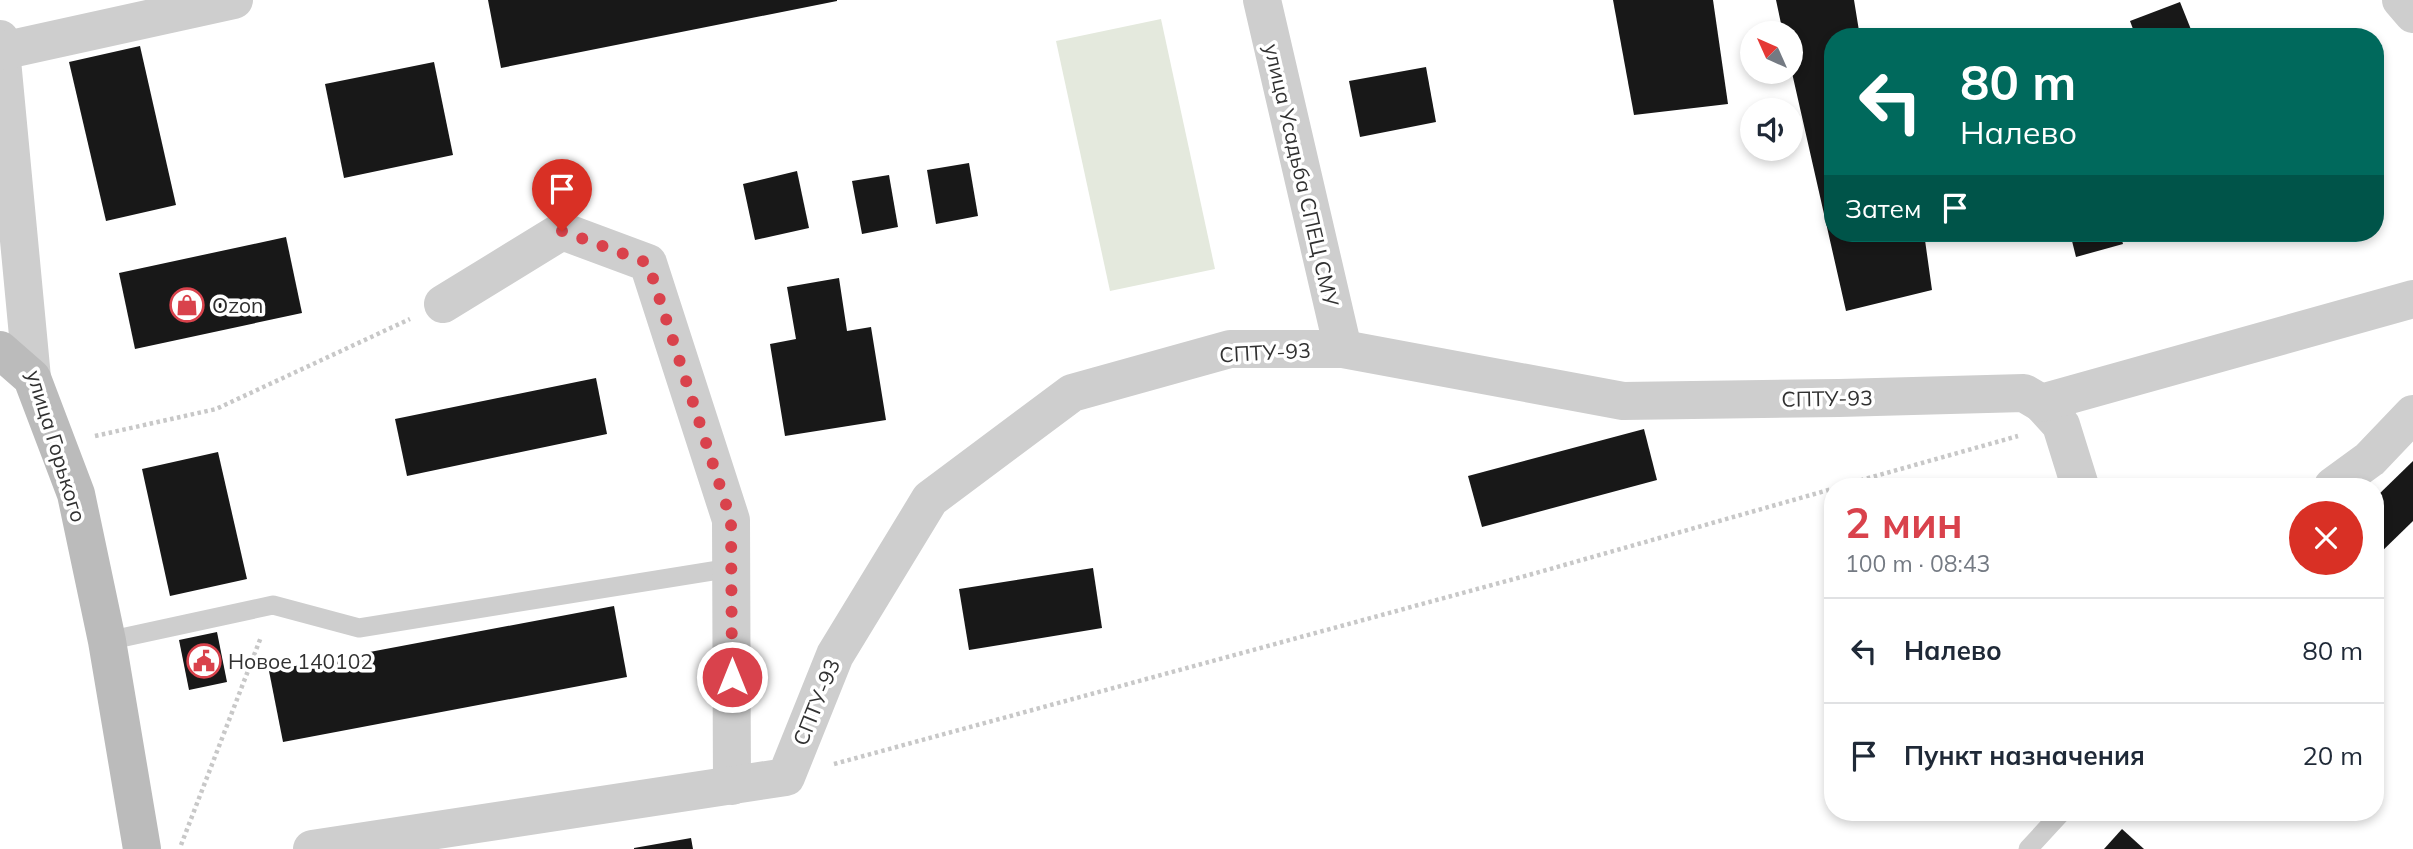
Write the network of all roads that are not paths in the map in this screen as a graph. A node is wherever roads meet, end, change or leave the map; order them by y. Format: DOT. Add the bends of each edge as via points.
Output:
graph roads {
  1 [pos="234,0"];
  2 [pos="1262,0"];
  3 [pos="2401,0"];
  4 [pos="2413,13"];
  5 [pos="1,45"];
  6 [pos="2413,299"];
  7 [pos="443,304"];
  8 [pos="1343,349"];
  9 [pos="0,350"];
  10 [pos="32,378"];
  11 [pos="2051,414"];
  12 [pos="2413,414"];
  13 [pos="2078,478"];
  14 [pos="2344,478"];
  15 [pos="731,568"];
  16 [pos="107,641"];
  17 [pos="733,786"];
  18 [pos="2054,821"];
  19 [pos="142,849"];
  20 [pos="312,849"];
  21 [pos="2028,849"];
  1 -- 5 [label="street"];
  2 -- 8 [label="street, улица Усадьба СПЕЦ СМУ"];
  3 -- 4 [label="street"];
  5 -- 10 [label="street, улица Горького"];
  6 -- 11 [label="street"];
  7 -- 15 [label="street" via="562,231 648,263 731,520"];
  8 -- 11 [label="street, СПТУ-93" via="1623,401 2024,393"];
  8 -- 17 [label="street, СПТУ-93" via="1230,349 1072,393 930,499 835,655 786,777"];
  9 -- 10 [label="street"];
  10 -- 16 [label="street, улица Горького" via="76,494"];
  11 -- 13 [label="street"];
  12 -- 14 [label="street" via="2370,459"];
  15 -- 16 [label="lane" via="359,628 273,605"];
  15 -- 17 [label="street"];
  16 -- 19 [label="street, улица Горького"];
  17 -- 20 [label="street"];
  18 -- 21 [label="lane"];
}
